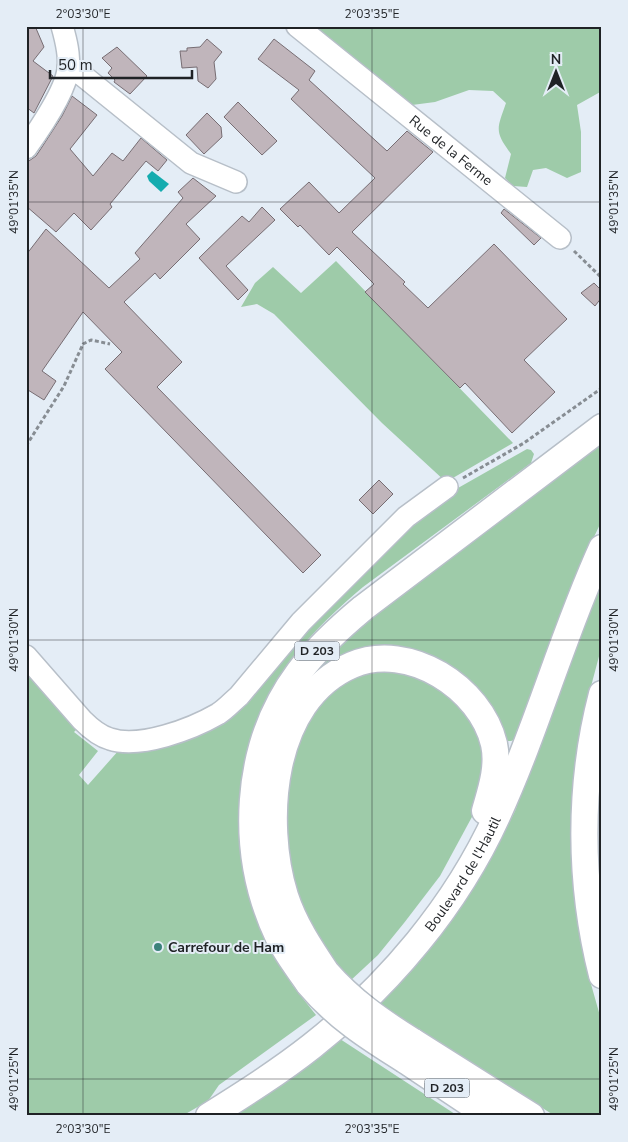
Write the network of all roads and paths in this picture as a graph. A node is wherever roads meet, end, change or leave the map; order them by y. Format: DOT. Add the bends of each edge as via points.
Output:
graph roads {
  1 [pos="62,26"];
  2 [pos="297,26"];
  3 [pos="68,68"];
  4 [pos="26,148"];
  5 [pos="236,182"];
  6 [pos="560,238"];
  7 [pos="602,278"];
  8 [pos="110,344"];
  9 [pos="602,388"];
  10 [pos="602,427"];
  11 [pos="26,446"];
  12 [pos="448,487"];
  13 [pos="602,548"];
  14 [pos="26,656"];
  15 [pos="602,694"];
  16 [pos="459,885"];
  17 [pos="602,976"];
  18 [pos="318,978"];
  19 [pos="408,1051"];
  20 [pos="209,1116"];
  21 [pos="489,1116"];
  22 [pos="531,1116"];
  1 -- 3 [label="street"];
  2 -- 6 [label="street, Rue de la Ferme"];
  3 -- 4 [label="street" via="61,90"];
  3 -- 5 [label="street" via="82,75 191,163"];
  6 -- 7 [label="path"];
  8 -- 11 [label="path" via="91,340 82,344 64,386"];
  9 -- 12 [label="path" via="524,443"];
  10 -- 18 [label="main road, D 203" via="334,632 298,673 278,706 255,775 252,833 260,884 287,952"];
  12 -- 14 [label="street" via="406,517 301,622 228,706 190,726 150,739 111,740 86,725"];
  13 -- 16 [label="main road, Boulevard de l'Hautil" via="508,792 487,838"];
  15 -- 17 [label="main road" via="587,777 584,850 592,930"];
  16 -- 18 [label="main road, D 203" via="480,831 495,772 494,746 486,723 460,689 428,668 405,661 381,659 343,669 321,686 295,724 283,754 273,804 276,859 286,898"];
  16 -- 20 [label="main road, Boulevard de l'Hautil" via="402,961 350,1014 290,1063"];
  18 -- 19 [label="main road, D 203, bridge" via="333,1010 350,1025"];
  19 -- 21 [label="main road, D 203"];
  19 -- 22 [label="main road"];
}
